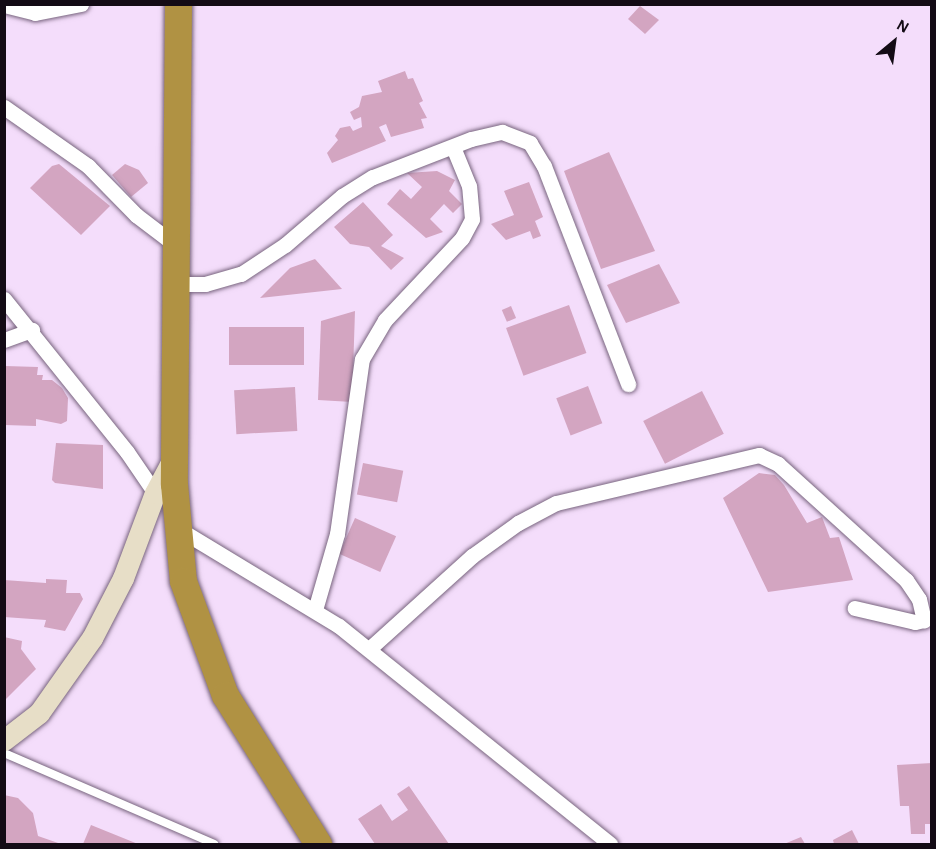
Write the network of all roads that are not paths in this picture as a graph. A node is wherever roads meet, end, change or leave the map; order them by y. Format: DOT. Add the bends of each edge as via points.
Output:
graph roads {
  1 [pos="81,4"];
  2 [pos="178,4"];
  3 [pos="4,5"];
  4 [pos="4,107"];
  5 [pos="453,147"];
  6 [pos="178,247"];
  7 [pos="178,284"];
  8 [pos="4,299"];
  9 [pos="32,330"];
  10 [pos="4,340"];
  11 [pos="628,384"];
  12 [pos="174,456"];
  13 [pos="155,493"];
  14 [pos="177,528"];
  15 [pos="855,608"];
  16 [pos="315,610"];
  17 [pos="369,649"];
  18 [pos="4,740"];
  19 [pos="4,753"];
  20 [pos="214,844"];
  21 [pos="318,844"];
  22 [pos="610,844"];
  1 -- 3 [label="street" via="35,13"];
  2 -- 6 [label="highway"];
  4 -- 6 [label="street" via="88,166 136,215"];
  5 -- 7 [label="street" via="395,168 342,196 285,245 241,274 205,284"];
  5 -- 11 [label="street" via="495,131 522,138 536,151"];
  5 -- 16 [label="street" via="469,186 472,219 462,238 385,320 362,359 337,534"];
  6 -- 7 [label="highway"];
  7 -- 12 [label="highway"];
  8 -- 9 [label="street"];
  9 -- 10 [label="street"];
  9 -- 13 [label="street"];
  12 -- 13 [label="street"];
  12 -- 14 [label="highway"];
  13 -- 18 [label="street" via="123,578 92,638 39,713"];
  14 -- 16 [label="street"];
  14 -- 21 [label="highway" via="192,613 220,684"];
  15 -- 17 [label="street" via="915,622 924,620 919,599 906,580 778,464 759,454 556,503 518,523 472,556"];
  16 -- 17 [label="street"];
  17 -- 22 [label="street"];
  19 -- 20 [label="lane"];
}
